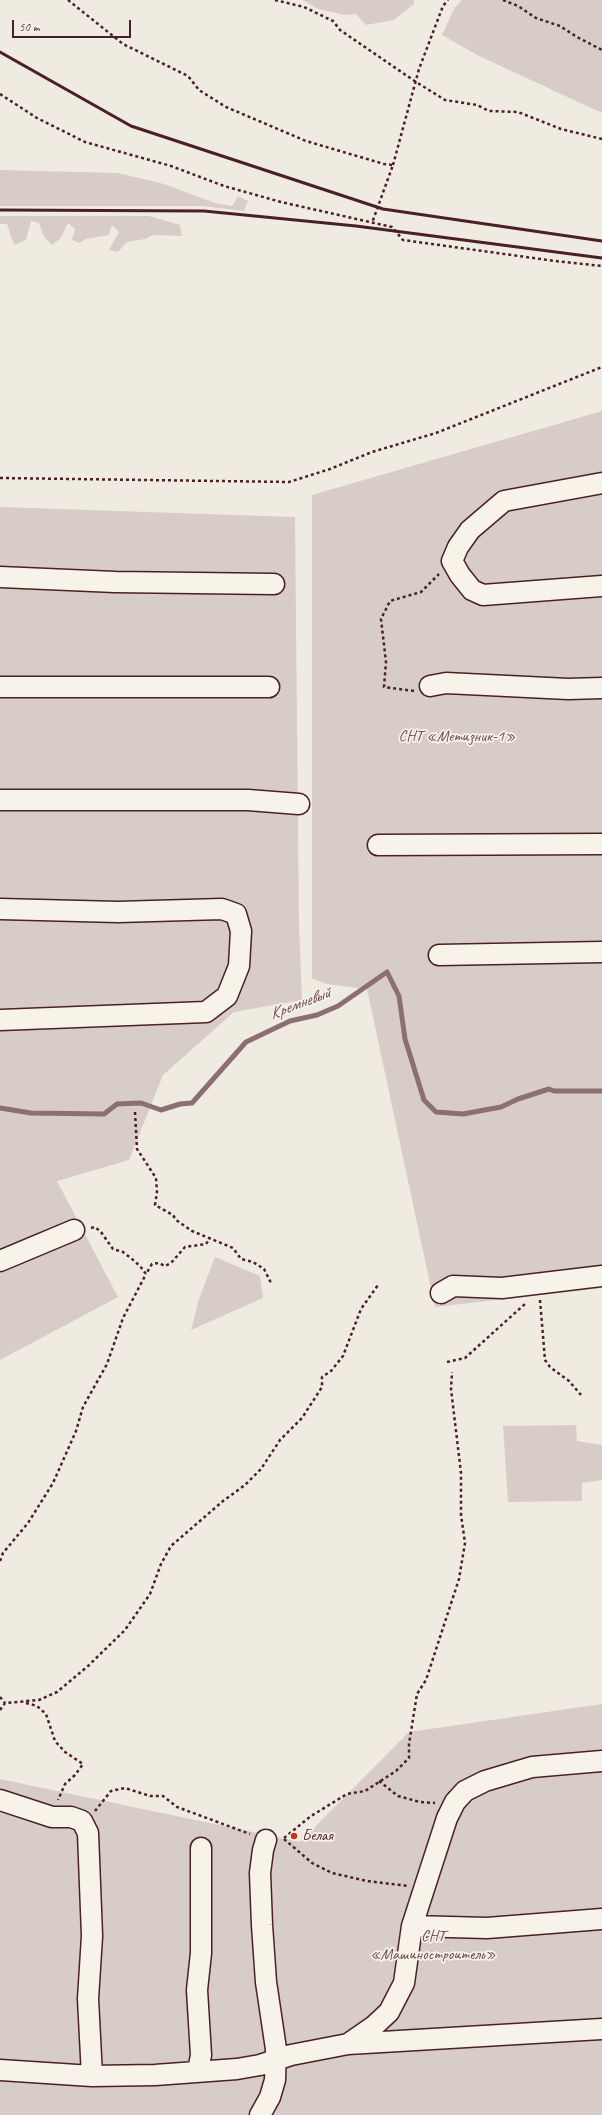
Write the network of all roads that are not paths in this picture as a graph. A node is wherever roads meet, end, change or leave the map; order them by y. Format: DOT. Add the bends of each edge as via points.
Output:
graph roads {
  1 [pos="602,484"];
  2 [pos="0,577"];
  3 [pos="274,584"];
  4 [pos="602,586"];
  5 [pos="430,686"];
  6 [pos="0,687"];
  7 [pos="269,687"];
  8 [pos="602,688"];
  9 [pos="0,800"];
  10 [pos="299,804"];
  11 [pos="602,844"];
  12 [pos="378,845"];
  13 [pos="0,909"];
  14 [pos="602,952"];
  15 [pos="439,955"];
  16 [pos="0,1020"];
  17 [pos="74,1230"];
  18 [pos="0,1261"];
  19 [pos="602,1276"];
  20 [pos="441,1293"];
  21 [pos="602,1761"];
  22 [pos="0,1800"];
  23 [pos="275,1839"];
  24 [pos="201,1848"];
  25 [pos="602,1919"];
  26 [pos="412,1926"];
  27 [pos="602,2029"];
  28 [pos="348,2044"];
  29 [pos="275,2062"];
  30 [pos="0,2070"];
  31 [pos="198,2071"];
  32 [pos="92,2076"];
  33 [pos="260,2115"];
  1 -- 4 [label="lane" via="504,502 470,530 452,560 472,590 483,595"];
  2 -- 3 [label="lane" via="115,582"];
  5 -- 8 [label="lane" via="446,683 568,689"];
  6 -- 7 [label="lane"];
  9 -- 10 [label="lane" via="248,800"];
  11 -- 12 [label="lane"];
  13 -- 16 [label="lane" via="118,912 222,909 236,914 241,931 238,966 227,996 206,1012"];
  14 -- 15 [label="lane"];
  17 -- 18 [label="lane"];
  19 -- 20 [label="lane" via="541,1288 453,1286"];
  21 -- 26 [label="lane" via="532,1767 485,1781 465,1791 455,1802 438,1843"];
  22 -- 32 [label="lane" via="52,1817 76,1819 88,1834 92,1936 88,1999"];
  23 -- 29 [label="lane" via="263,1850 260,1874 266,1982 276,2049"];
  24 -- 31 [label="lane" via="201,1953 197,1990 201,2055"];
  25 -- 26 [label="lane" via="487,1928"];
  26 -- 28 [label="lane" via="404,1983 389,2012"];
  27 -- 28 [label="lane"];
  28 -- 29 [label="lane" via="291,2055"];
  29 -- 31 [label="lane" via="237,2069"];
  29 -- 33 [label="lane" via="275,2080 270,2097"];
  30 -- 32 [label="lane"];
  31 -- 32 [label="lane" via="142,2076"];
}
